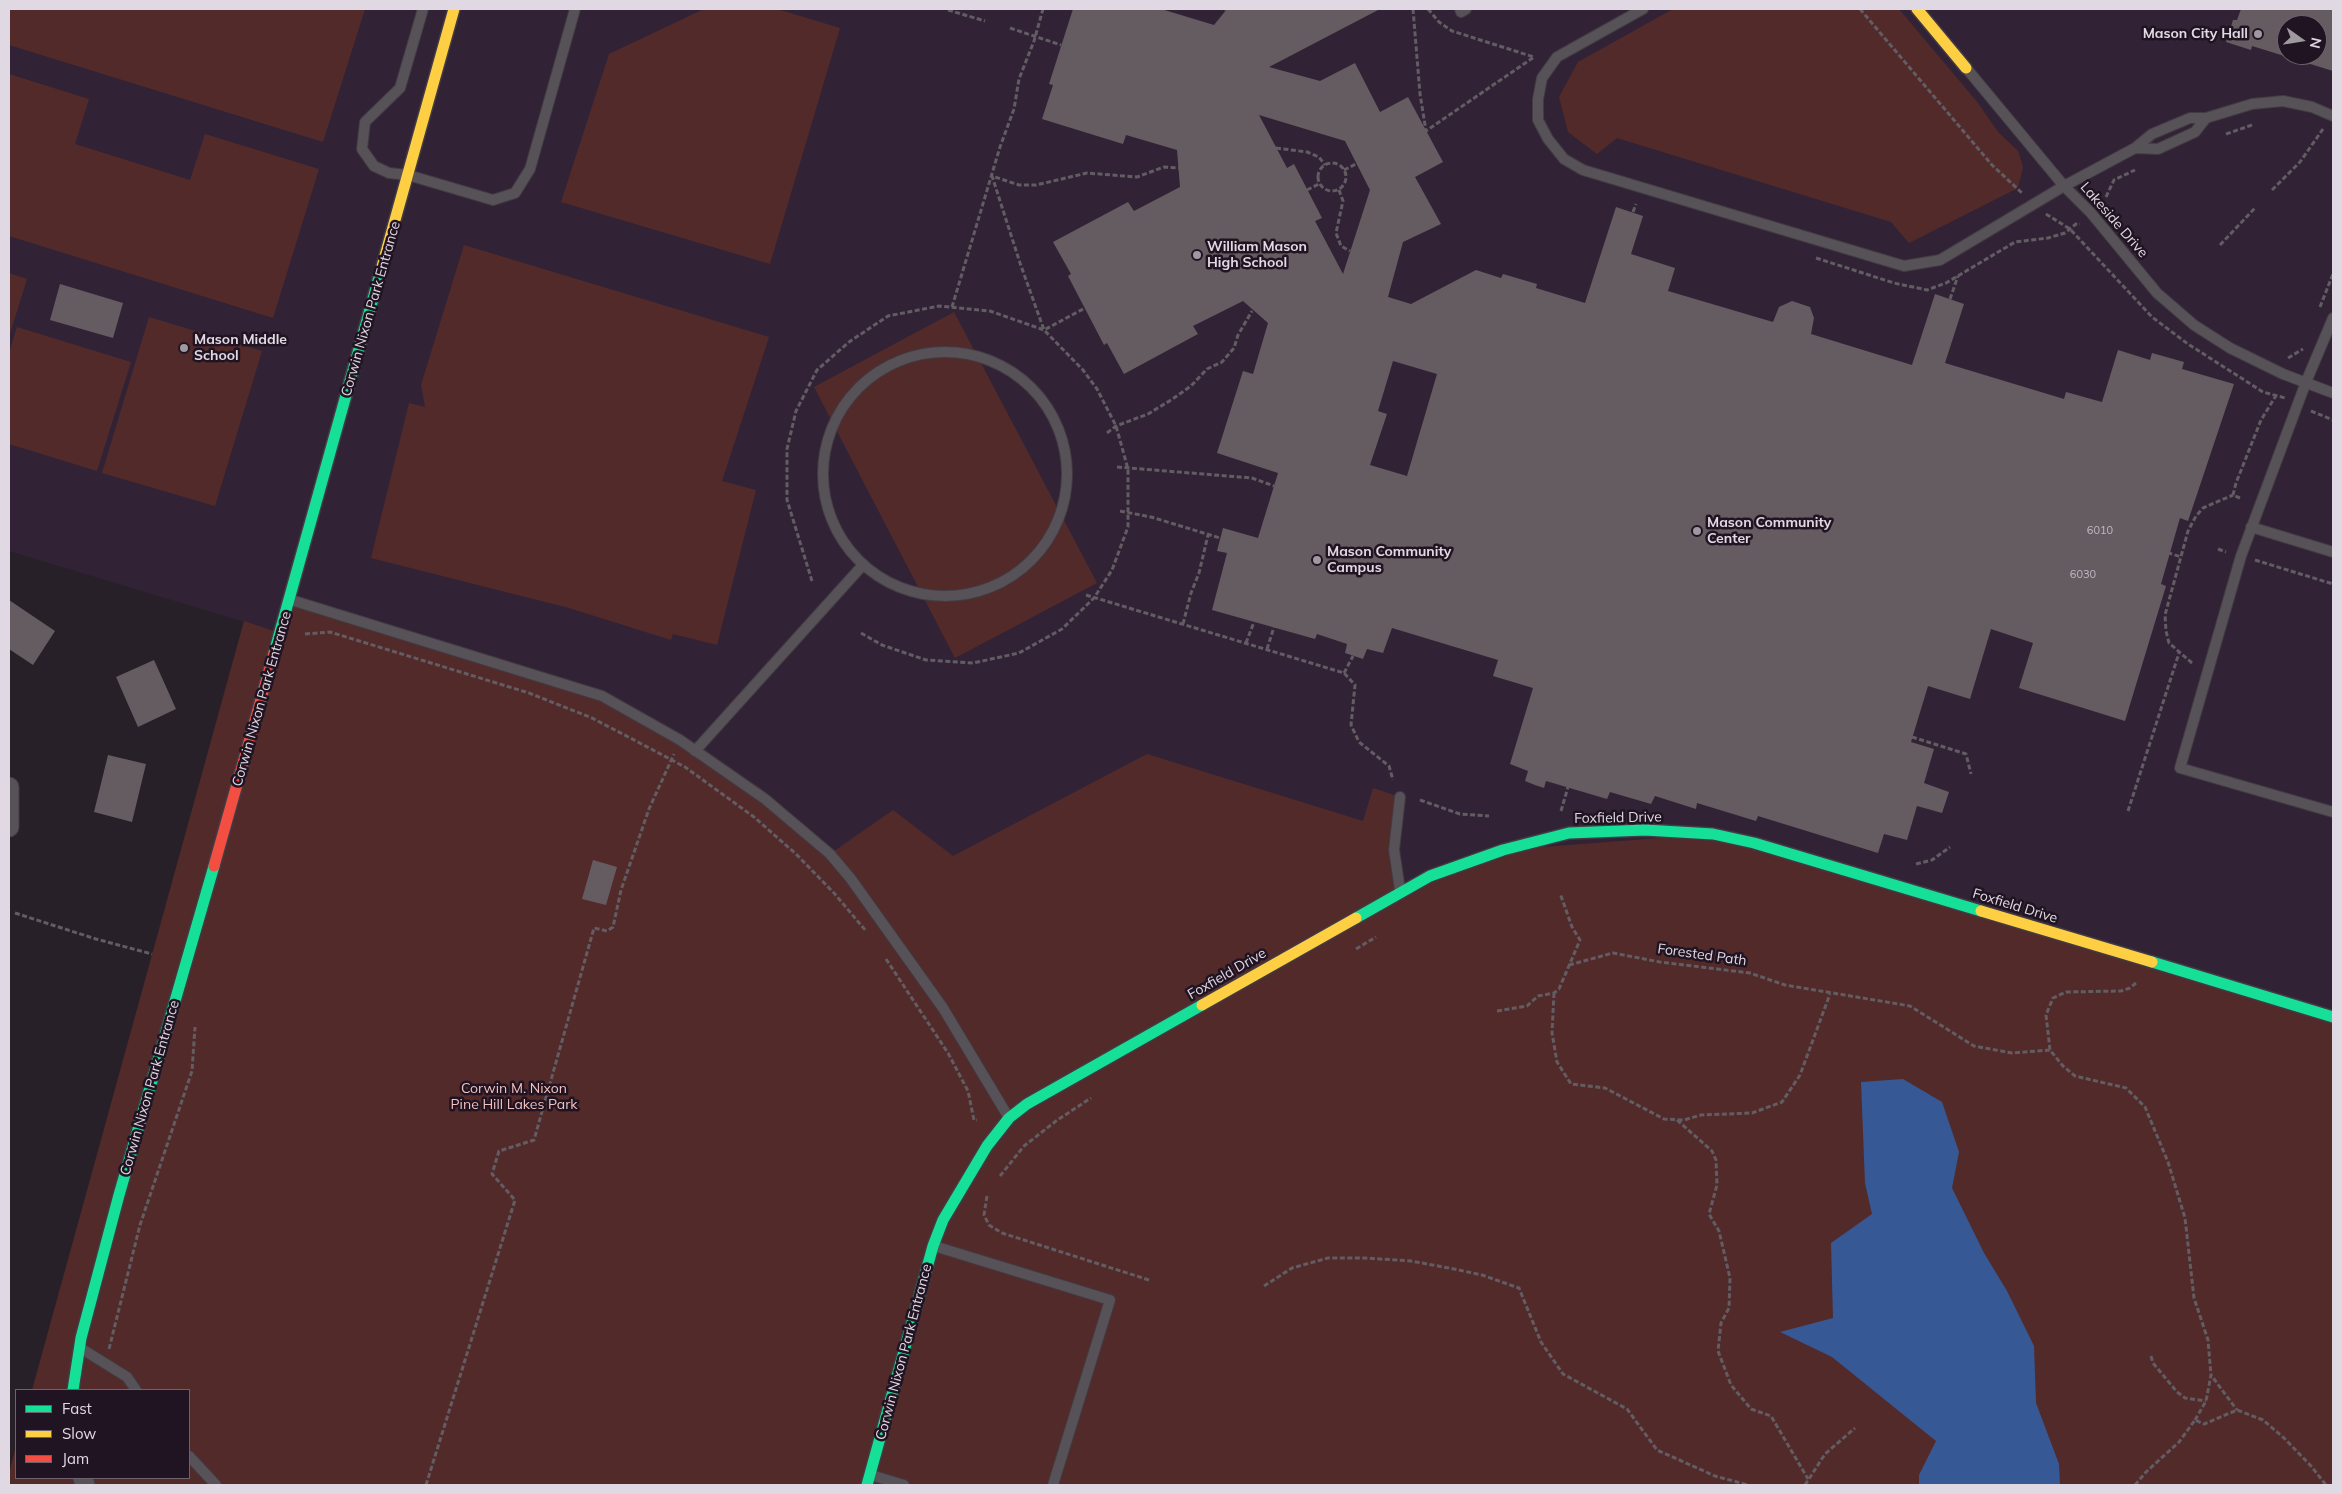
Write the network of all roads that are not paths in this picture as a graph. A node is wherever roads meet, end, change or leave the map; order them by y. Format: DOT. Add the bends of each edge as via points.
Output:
graph roads {
  1 [pos="423,9"];
  2 [pos="454,9"];
  3 [pos="575,9"];
  4 [pos="1460,9"];
  5 [pos="1466,9"];
  6 [pos="1642,9"];
  7 [pos="1917,9"];
  8 [pos="1966,68"];
  9 [pos="2333,116"];
  10 [pos="2206,118"];
  11 [pos="2135,148"];
  12 [pos="408,176"];
  13 [pos="2064,186"];
  14 [pos="2333,318"];
  15 [pos="2306,382"];
  16 [pos="2333,393"];
  17 [pos="2251,527"];
  18 [pos="2333,552"];
  19 [pos="862,566"];
  20 [pos="290,600"];
  21 [pos="695,751"];
  22 [pos="9,787"];
  23 [pos="1400,797"];
  24 [pos="2333,812"];
  25 [pos="9,827"];
  26 [pos="1401,893"];
  27 [pos="2333,1017"];
  28 [pos="1009,1118"];
  29 [pos="943,1220"];
  30 [pos="933,1246"];
  31 [pos="79,1347"];
  32 [pos="73,1389"];
  33 [pos="135,1389"];
  34 [pos="190,1457"];
  35 [pos="868,1480"];
  36 [pos="216,1485"];
  37 [pos="904,1485"];
  38 [pos="1053,1485"];
  1 -- 12 [label="lane" via="400,88 365,122 362,149 374,166"];
  2 -- 12 [label="street, Corwin Nixon Park Entrance"];
  3 -- 12 [label="lane" via="530,169 515,193 493,200"];
  4 -- 5 [label="lane" via="1461,12"];
  6 -- 13 [label="lane" via="1557,57 1542,78 1538,120 1564,159 1582,170 1904,266 1940,260"];
  7 -- 8 [label="street, Lakeside Drive"];
  8 -- 13 [label="lane, Lakeside Drive"];
  9 -- 10 [label="lane" via="2312,107 2283,101 2252,104"];
  10 -- 11 [label="lane" via="2190,118 2152,134"];
  10 -- 11 [label="lane" via="2195,132 2158,149"];
  11 -- 13 [label="lane"];
  12 -- 20 [label="street, Corwin Nixon Park Entrance"];
  13 -- 15 [label="lane, Lakeside Drive" via="2091,213 2156,293 2194,325 2230,348"];
  14 -- 15 [label="lane"];
  15 -- 16 [label="lane, Lakeside Drive"];
  15 -- 17 [label="lane"];
  17 -- 18 [label="lane"];
  17 -- 24 [label="lane" via="2180,768"];
  19 -- 19 [label="lane" via="895,588 934,597 973,594 1009,580 1039,554 1059,520 1068,481 1063,442 1047,406 1020,377 988,358 951,351 913,355 879,370 851,395 831,428 822,464 824,502 838,537"];
  19 -- 21 [label="lane"];
  20 -- 21 [label="lane" via="602,696"];
  20 -- 31 [label="street, Corwin Nixon Park Entrance" via="119,1195"];
  21 -- 28 [label="lane" via="765,799 830,854 943,1008"];
  22 -- 25 [label="street"];
  23 -- 26 [label="lane" via="1394,850"];
  26 -- 27 [label="street, Foxfield Drive" via="1440,872 1503,850 1569,833 1644,830 1713,834 1754,843"];
  26 -- 28 [label="street, Foxfield Drive" via="1027,1104"];
  28 -- 29 [label="street, Foxfield Drive" via="987,1146"];
  29 -- 30 [label="street, Corwin Nixon Park Entrance"];
  30 -- 35 [label="street, Corwin Nixon Park Entrance"];
  30 -- 38 [label="lane" via="1110,1300"];
  31 -- 32 [label="street, Corwin Nixon Park Entrance"];
  31 -- 33 [label="lane" via="127,1377"];
  34 -- 36 [label="lane"];
  35 -- 37 [label="lane"];
}
